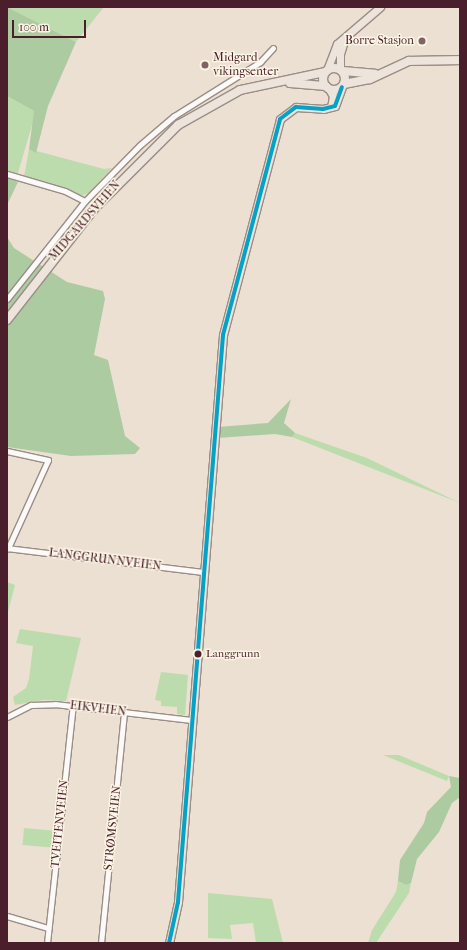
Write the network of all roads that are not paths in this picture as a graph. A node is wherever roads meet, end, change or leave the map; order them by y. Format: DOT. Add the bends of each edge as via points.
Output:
graph roads {
  1 [pos="380,7"];
  2 [pos="346,35"];
  3 [pos="273,48"];
  4 [pos="460,60"];
  5 [pos="342,70"];
  6 [pos="326,71"];
  7 [pos="379,74"];
  8 [pos="343,86"];
  9 [pos="327,87"];
  10 [pos="331,107"];
  11 [pos="172,132"];
  12 [pos="7,174"];
  13 [pos="85,201"];
  14 [pos="7,299"];
  15 [pos="7,320"];
  16 [pos="7,452"];
  17 [pos="7,548"];
  18 [pos="203,572"];
  19 [pos="73,705"];
  20 [pos="124,712"];
  21 [pos="7,717"];
  22 [pos="191,720"];
  23 [pos="7,916"];
  24 [pos="48,928"];
  25 [pos="47,942"];
  26 [pos="54,943"];
  27 [pos="101,943"];
  28 [pos="169,943"];
  1 -- 2 [label="main road"];
  2 -- 5 [label="main road" via="340,54"];
  2 -- 6 [label="main road" via="337,44"];
  3 -- 13 [label="street" via="260,62 174,116"];
  4 -- 7 [label="highway, MIDGARDSVEIEN" via="418,59"];
  5 -- 6 [label="highway, MIDGARDSVEIEN"];
  5 -- 7 [label="highway, MIDGARDSVEIEN"];
  5 -- 8 [label="highway"];
  6 -- 9 [label="highway"];
  6 -- 11 [label="highway, MIDGARDSVEIEN" via="235,92 200,110"];
  7 -- 8 [label="highway, MIDGARDSVEIEN"];
  8 -- 9 [label="highway, MIDGARDSVEIEN"];
  8 -- 10 [label="main road" via="339,102"];
  9 -- 10 [label="main road" via="333,96"];
  9 -- 11 [label="highway, MIDGARDSVEIEN" via="301,82 266,87 221,103"];
  10 -- 18 [label="main road" via="296,107 280,119 247,235 220,360"];
  11 -- 15 [label="highway, MIDGARDSVEIEN" via="94,209"];
  12 -- 13 [label="street" via="65,191"];
  13 -- 14 [label="street"];
  16 -- 17 [label="street" via="48,460"];
  17 -- 18 [label="street, LANGGRUNNVEIEN"];
  18 -- 22 [label="main road"];
  19 -- 20 [label="street, EIKVEIEN"];
  19 -- 21 [label="street, EIKVEIEN" via="31,705"];
  19 -- 24 [label="street, TVEITENVEIEN"];
  20 -- 22 [label="street, EIKVEIEN"];
  20 -- 27 [label="street, STRØMSVEIEN"];
  22 -- 28 [label="main road" via="178,902"];
  23 -- 24 [label="street"];
  24 -- 25 [label="street, TVEITENVEIEN"];
  25 -- 26 [label="street"];
}
